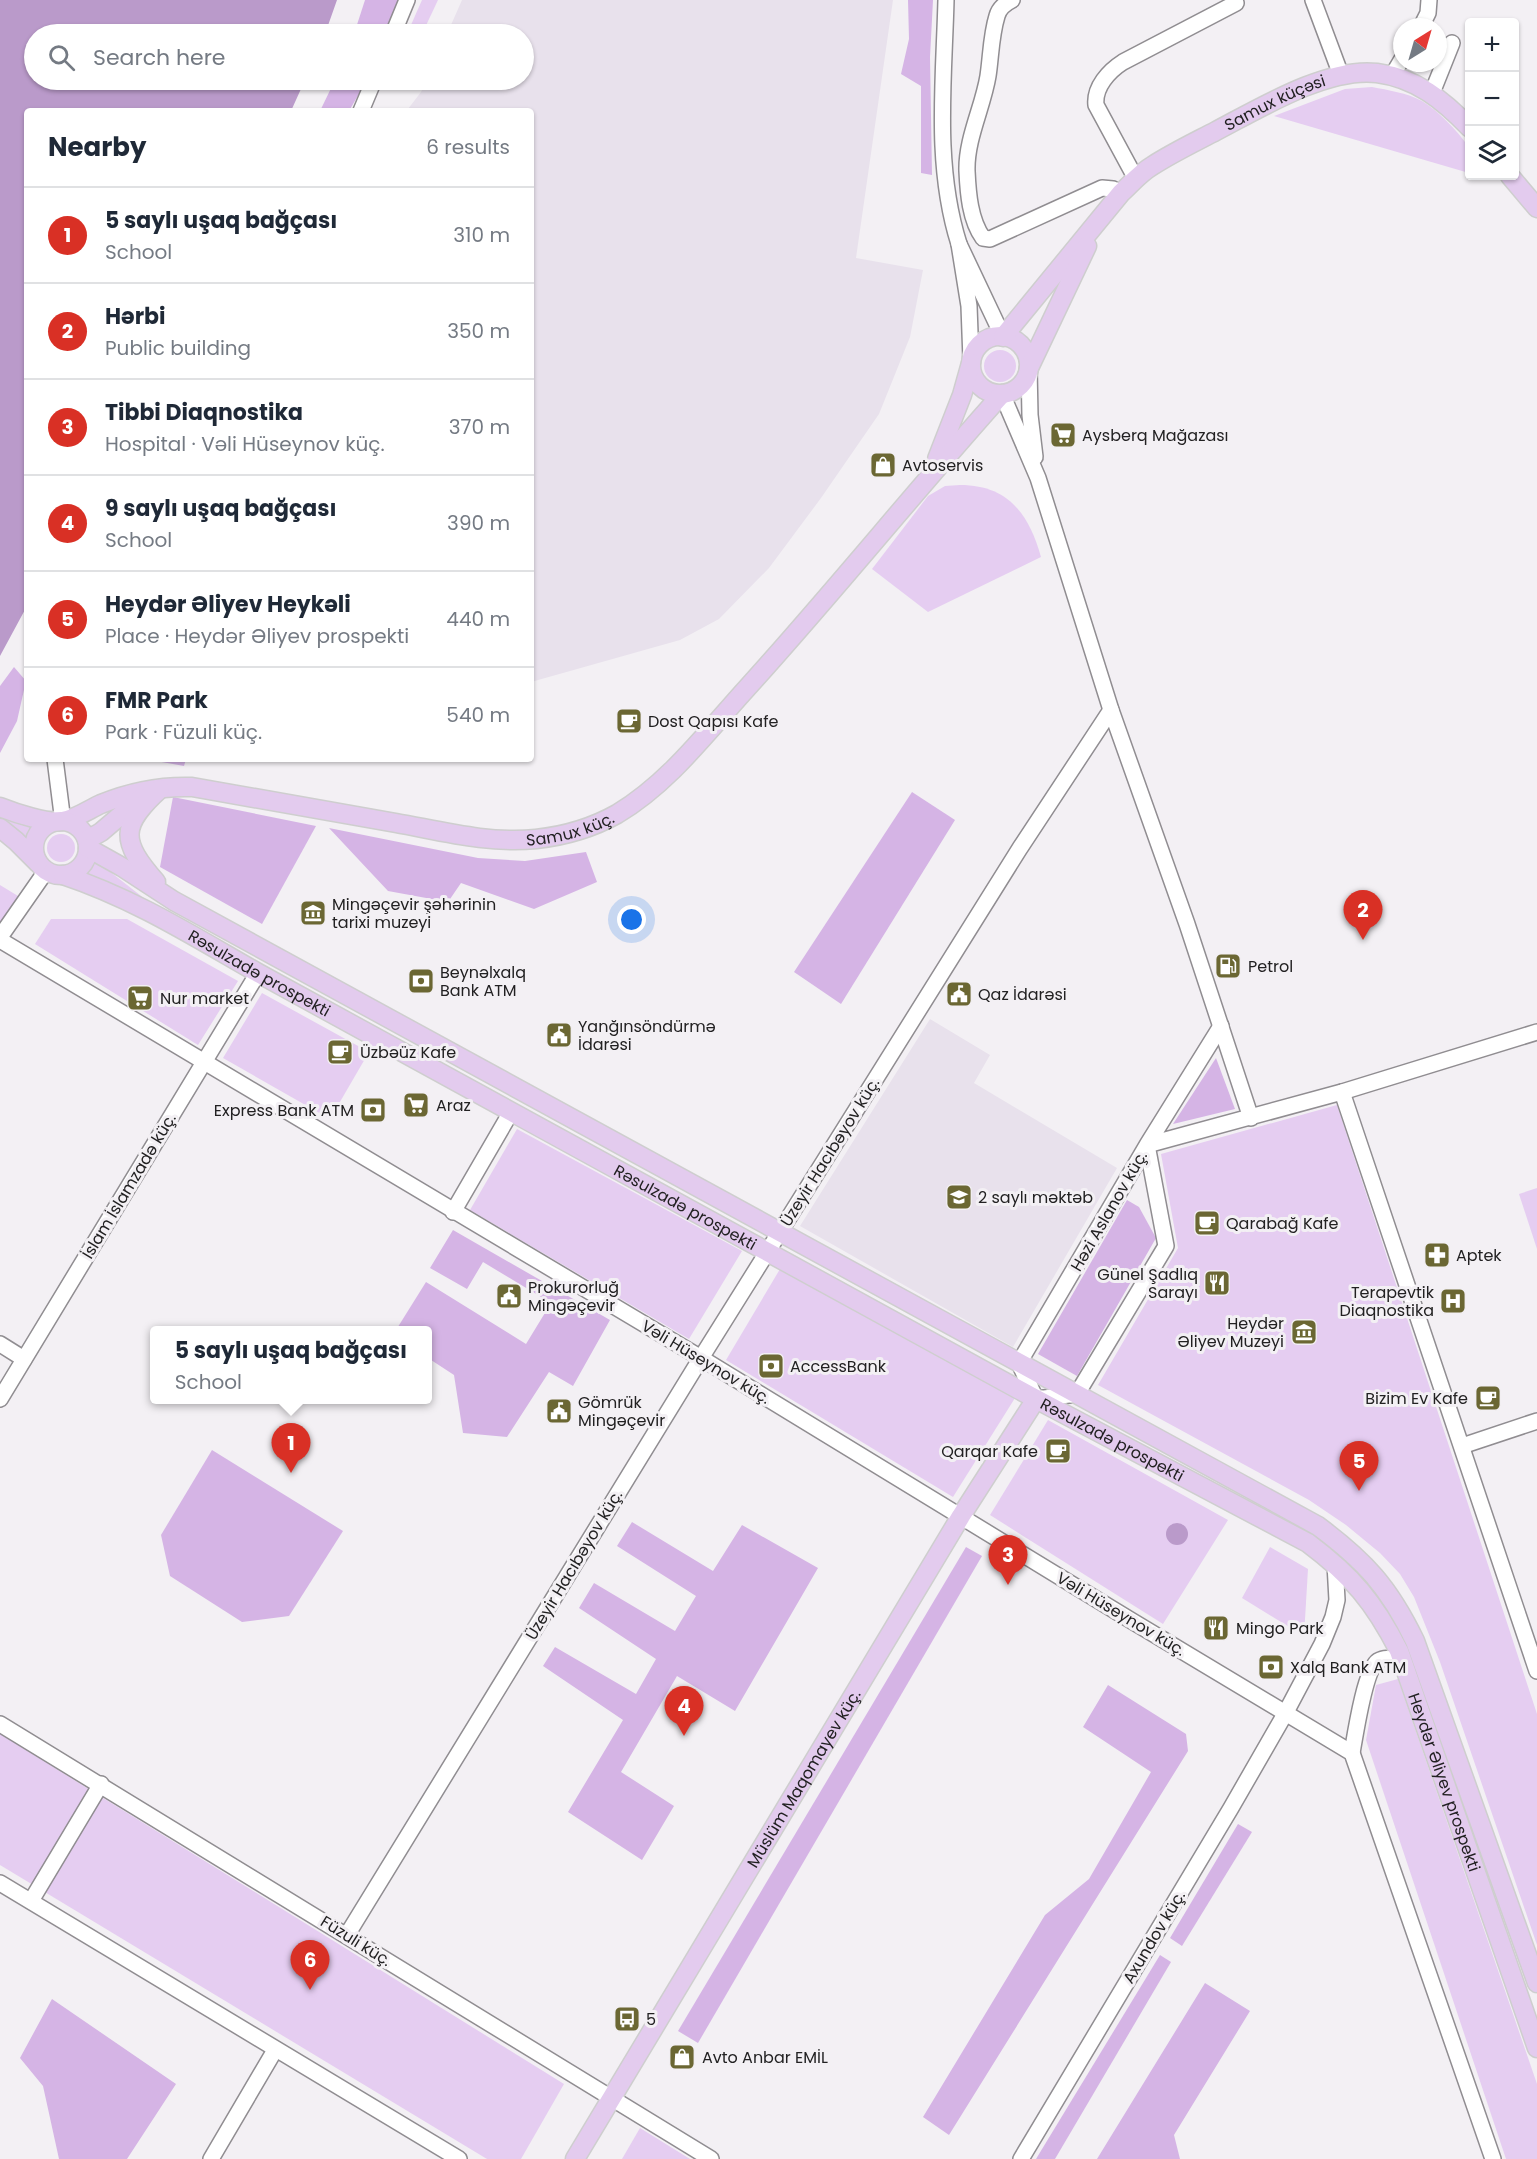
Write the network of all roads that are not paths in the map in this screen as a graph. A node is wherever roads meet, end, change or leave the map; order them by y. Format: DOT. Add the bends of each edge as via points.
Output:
graph roads {
  1 [pos="407,0"];
  2 [pos="946,0"];
  3 [pos="1012,0"];
  4 [pos="1313,0"];
  5 [pos="1429,0"];
  6 [pos="1236,3"];
  7 [pos="1426,18"];
  8 [pos="397,24"];
  9 [pos="1452,44"];
  10 [pos="1394,72"];
  11 [pos="1341,75"];
  12 [pos="1392,76"];
  13 [pos="370,90"];
  14 [pos="1432,93"];
  15 [pos="362,108"];
  16 [pos="1468,126"];
  17 [pos="1136,179"];
  18 [pos="1513,180"];
  19 [pos="1121,193"];
  20 [pos="1537,208"];
  21 [pos="1098,222"];
  22 [pos="959,244"];
  23 [pos="1003,337"];
  24 [pos="971,360"];
  25 [pos="1029,368"];
  26 [pos="1002,394"];
  27 [pos="932,471"];
  28 [pos="1038,477"];
  29 [pos="1112,710"];
  30 [pos="55,762"];
  31 [pos="161,788"];
  32 [pos="0,807"];
  33 [pos="63,822"];
  34 [pos="0,828"];
  35 [pos="87,844"];
  36 [pos="50,870"];
  37 [pos="174,901"];
  38 [pos="0,939"];
  39 [pos="258,973"];
  40 [pos="1221,1026"];
  41 [pos="1537,1032"];
  42 [pos="204,1062"];
  43 [pos="1342,1092"];
  44 [pos="512,1112"];
  45 [pos="1251,1118"];
  46 [pos="1147,1145"];
  47 [pos="453,1212"];
  48 [pos="779,1233"];
  49 [pos="767,1252"];
  50 [pos="0,1344"];
  51 [pos="700,1358"];
  52 [pos="24,1359"];
  53 [pos="1020,1363"];
  54 [pos="1077,1394"];
  55 [pos="0,1399"];
  56 [pos="1036,1399"];
  57 [pos="1537,1421"];
  58 [pos="1462,1446"];
  59 [pos="961,1516"];
  60 [pos="1317,1526"];
  61 [pos="1308,1543"];
  62 [pos="1335,1564"];
  63 [pos="1533,1646"];
  64 [pos="1404,1666"];
  65 [pos="1537,1671"];
  66 [pos="1285,1714"];
  67 [pos="0,1724"];
  68 [pos="1352,1753"];
  69 [pos="101,1784"];
  70 [pos="0,1883"];
  71 [pos="31,1901"];
  72 [pos="347,1935"];
  73 [pos="1537,1983"];
  74 [pos="1537,2048"];
  75 [pos="276,2050"];
  76 [pos="612,2098"];
  77 [pos="211,2159"];
  78 [pos="459,2159"];
  79 [pos="574,2159"];
  80 [pos="711,2159"];
  81 [pos="1021,2159"];
  82 [pos="1493,2159"];
  1 -- 8 [label="street"];
  2 -- 22 [label="street" via="942,144 949,206"];
  3 -- 19 [label="street" via="997,14 971,142 967,169 977,229 983,238 990,239 1102,188"];
  4 -- 11 [label="street"];
  5 -- 7 [label="street"];
  6 -- 17 [label="street" via="1123,62 1112,69 1100,87 1096,105"];
  9 -- 14 [label="street"];
  10 -- 12 [label="street"];
  11 -- 12 [label="main road, Samux küçəsi"];
  11 -- 17 [label="main road, Samux küçəsi" via="1270,102 1160,161"];
  12 -- 14 [label="main road, Samux küçəsi"];
  13 -- 15 [label="street"];
  14 -- 16 [label="main road, Samux küçəsi"];
  17 -- 19 [label="main road, Samux küçəsi"];
  18 -- 20 [label="main road"];
  19 -- 21 [label="main road, Samux küçəsi"];
  21 -- 23 [label="main road"];
  21 -- 25 [label="main road"];
  22 -- 23 [label="street"];
  22 -- 24 [label="street" via="969,306"];
  23 -- 24 [label="main road" via="979,345"];
  23 -- 25 [label="main road" via="1012,339 1025,351"];
  24 -- 26 [label="main road" via="978,385 993,394"];
  24 -- 27 [label="main road"];
  25 -- 26 [label="main road" via="1017,389"];
  25 -- 28 [label="street"];
  26 -- 27 [label="main road, Samux küç."];
  26 -- 28 [label="street"];
  27 -- 31 [label="main road, Samux küç." via="782,650 678,763 640,798 587,828 533,839 479,838 192,787"];
  28 -- 29 [label="street"];
  29 -- 40 [label="street"];
  29 -- 48 [label="street, Üzeyir Hacıbəyov küç." via="1002,877"];
  30 -- 33 [label="street"];
  31 -- 33 [label="main road, Samux küç." via="110,801"];
  31 -- 35 [label="main road" via="137,800"];
  31 -- 37 [label="main road" via="136,814 129,843 144,868"];
  32 -- 33 [label="main road"];
  33 -- 35 [label="main road" via="78,827"];
  33 -- 36 [label="main road" via="54,822 40,832 34,848"];
  34 -- 36 [label="main road"];
  35 -- 36 [label="main road" via="87,856 78,869"];
  35 -- 37 [label="main road, Rəsulzadə prospekti"];
  36 -- 38 [label="street"];
  36 -- 39 [label="main road, Rəsulzadə prospekti" via="123,897"];
  37 -- 48 [label="main road, Rəsulzadə prospekti"];
  38 -- 42 [label="street, Vəli Hüseynov küç."];
  39 -- 42 [label="street, İslam İslamzadə küç."];
  39 -- 44 [label="main road, Rəsulzadə prospekti"];
  40 -- 45 [label="street"];
  40 -- 46 [label="street, Həzi Aslanov küç."];
  41 -- 43 [label="street"];
  42 -- 47 [label="street, Vəli Hüseynov küç."];
  42 -- 52 [label="street, İslam İslamzadə küç."];
  43 -- 45 [label="street"];
  43 -- 58 [label="street"];
  44 -- 47 [label="street"];
  44 -- 49 [label="main road, Rəsulzadə prospekti"];
  45 -- 46 [label="street"];
  46 -- 53 [label="street, Həzi Aslanov küç."];
  46 -- 54 [label="street" via="1166,1246"];
  47 -- 51 [label="street, Vəli Hüseynov küç."];
  48 -- 49 [label="street, Üzeyir Hacıbəyov küç."];
  48 -- 53 [label="main road, Rəsulzadə prospekti"];
  49 -- 51 [label="street, Üzeyir Hacıbəyov küç."];
  49 -- 56 [label="main road, Rəsulzadə prospekti"];
  50 -- 52 [label="street"];
  51 -- 59 [label="street, Vəli Hüseynov küç."];
  51 -- 72 [label="street, Üzeyir Hacıbəyov küç."];
  52 -- 55 [label="street, İslam İslamzadə küç."];
  53 -- 54 [label="main road, Rəsulzadə prospekti"];
  53 -- 56 [label="street"];
  54 -- 56 [label="street"];
  54 -- 60 [label="main road, Rəsulzadə prospekti"];
  56 -- 59 [label="main road, Müslüm Maqomayev küç."];
  56 -- 61 [label="main road, Rəsulzadə prospekti"];
  57 -- 58 [label="street"];
  58 -- 63 [label="street"];
  59 -- 66 [label="street, Vəli Hüseynov küç."];
  59 -- 76 [label="main road, Müslüm Maqomayev küç."];
  60 -- 73 [label="main road, Heydər Əliyev prospekti" via="1348,1548 1387,1590 1411,1632"];
  61 -- 62 [label="main road, Heydər Əliyev prospekti"];
  62 -- 64 [label="main road, Heydər Əliyev prospekti" via="1373,1605"];
  62 -- 66 [label="street, Axundov küç." via="1337,1600 1333,1617"];
  63 -- 65 [label="street"];
  64 -- 68 [label="street" via="1386,1658 1372,1667"];
  64 -- 74 [label="main road, Heydər Əliyev prospekti"];
  66 -- 68 [label="street, Vəli Hüseynov küç."];
  66 -- 81 [label="street, Axundov küç."];
  67 -- 69 [label="street, Füzuli küç."];
  68 -- 82 [label="street"];
  69 -- 71 [label="street"];
  69 -- 72 [label="street, Füzuli küç."];
  70 -- 71 [label="street"];
  71 -- 75 [label="street"];
  72 -- 76 [label="street, Füzuli küç."];
  75 -- 77 [label="street"];
  75 -- 78 [label="street"];
  76 -- 79 [label="main road, Müslüm Maqomayev küç."];
  76 -- 80 [label="street, Füzuli küç."];
}
